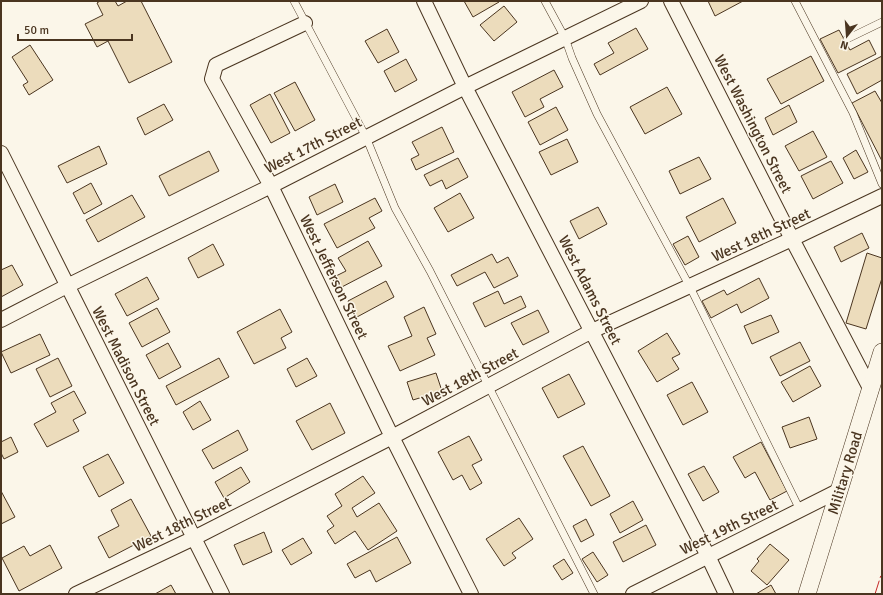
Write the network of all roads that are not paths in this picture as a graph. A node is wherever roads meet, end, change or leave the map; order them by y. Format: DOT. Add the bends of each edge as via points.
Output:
graph roads {
  1 [pos="294,1"];
  2 [pos="424,1"];
  3 [pos="545,1"];
  4 [pos="640,1"];
  5 [pos="671,1"];
  6 [pos="795,1"];
  7 [pos="882,22"];
  8 [pos="305,23"];
  9 [pos="564,38"];
  10 [pos="847,39"];
  11 [pos="465,87"];
  12 [pos="366,137"];
  13 [pos="1,153"];
  14 [pos="882,184"];
  15 [pos="271,186"];
  16 [pos="882,196"];
  17 [pos="792,240"];
  18 [pos="67,286"];
  19 [pos="690,287"];
  20 [pos="1,320"];
  21 [pos="592,331"];
  22 [pos="882,352"];
  23 [pos="488,386"];
  24 [pos="871,390"];
  25 [pos="392,437"];
  26 [pos="840,490"];
  27 [pos="800,510"];
  28 [pos="194,538"];
  29 [pos="708,556"];
  30 [pos="76,594"];
  31 [pos="222,594"];
  32 [pos="471,594"];
  33 [pos="594,594"];
  34 [pos="633,594"];
  35 [pos="726,594"];
  36 [pos="807,594"];
  1 -- 8 [label="lane"];
  2 -- 11 [label="street, West Adams Street"];
  3 -- 9 [label="lane"];
  4 -- 9 [label="street, West 17th Street"];
  5 -- 17 [label="street, West Washington Street"];
  6 -- 14 [label="lane" via="853,113"];
  7 -- 10 [label="lane"];
  8 -- 12 [label="lane"];
  8 -- 15 [label="street, West Jefferson Street" via="216,65 212,79"];
  9 -- 11 [label="street, West 17th Street"];
  9 -- 19 [label="lane" via="597,114"];
  11 -- 12 [label="street, West 17th Street"];
  11 -- 21 [label="street, West Adams Street"];
  12 -- 15 [label="street, West 17th Street"];
  12 -- 23 [label="lane" via="395,208"];
  13 -- 18 [label="street, West Madison Street"];
  15 -- 18 [label="street, West 17th Street"];
  15 -- 25 [label="street, West Jefferson Street"];
  16 -- 17 [label="street, West 18th Street"];
  17 -- 19 [label="street, West 18th Street"];
  17 -- 24 [label="street, West Washington Street"];
  18 -- 20 [label="street, West 17th Street"];
  18 -- 28 [label="street, West Madison Street"];
  19 -- 21 [label="street, West 18th Street"];
  19 -- 27 [label="lane"];
  21 -- 23 [label="street, West 18th Street"];
  21 -- 29 [label="street, West Adams Street"];
  22 -- 24 [label="street, Military Road"];
  23 -- 25 [label="street, West 18th Street"];
  23 -- 33 [label="lane"];
  24 -- 26 [label="street, Military Road"];
  25 -- 28 [label="street, West 18th Street"];
  25 -- 32 [label="street, West Jefferson Street"];
  26 -- 27 [label="street, West 19th Street"];
  26 -- 36 [label="street, Military Road"];
  27 -- 29 [label="street, West 19th Street"];
  28 -- 30 [label="street, West 18th Street"];
  28 -- 31 [label="street, West Madison Street"];
  29 -- 34 [label="street, West 19th Street"];
  29 -- 35 [label="street, West Adams Street"];
}
